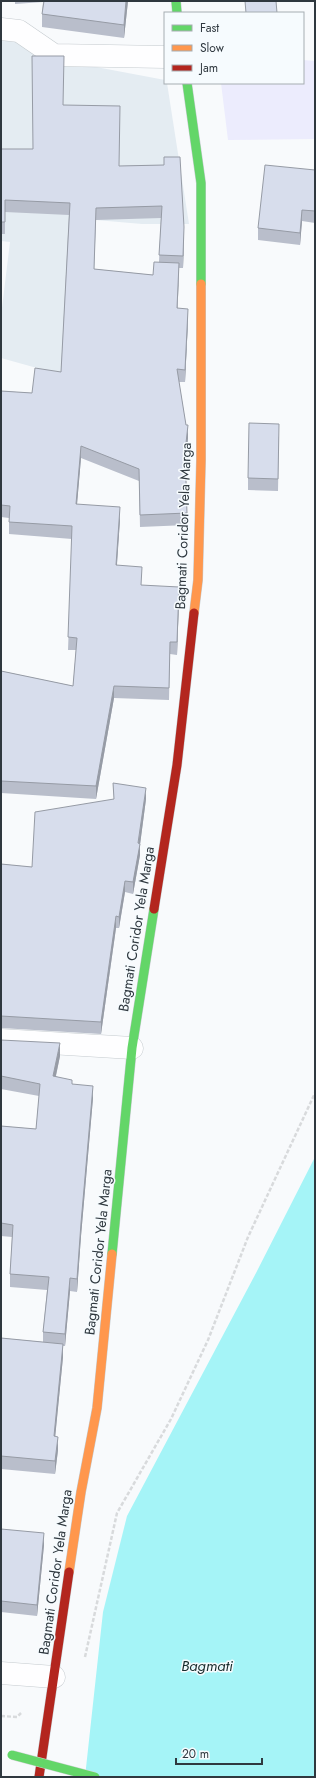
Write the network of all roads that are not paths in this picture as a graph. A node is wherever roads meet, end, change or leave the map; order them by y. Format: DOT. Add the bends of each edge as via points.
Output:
graph roads {
  1 [pos="176,1"];
  2 [pos="177,12"];
  3 [pos="1,29"];
  4 [pos="164,57"];
  5 [pos="187,84"];
  6 [pos="1,1040"];
  7 [pos="132,1048"];
  8 [pos="1,1673"];
  9 [pos="54,1677"];
  10 [pos="12,1755"];
  11 [pos="39,1777"];
  12 [pos="95,1777"];
  1 -- 2 [label="street"];
  3 -- 4 [label="street" via="19,31 54,55"];
  5 -- 7 [label="street, Bagmati Coridor Yela Marga" via="201,183 198,580 177,765"];
  6 -- 7 [label="street"];
  7 -- 9 [label="street, Bagmati Coridor Yela Marga" via="97,1408 81,1492"];
  8 -- 9 [label="street"];
  9 -- 11 [label="street, Bagmati Coridor Yela Marga"];
  10 -- 12 [label="street, bridge"];
}
